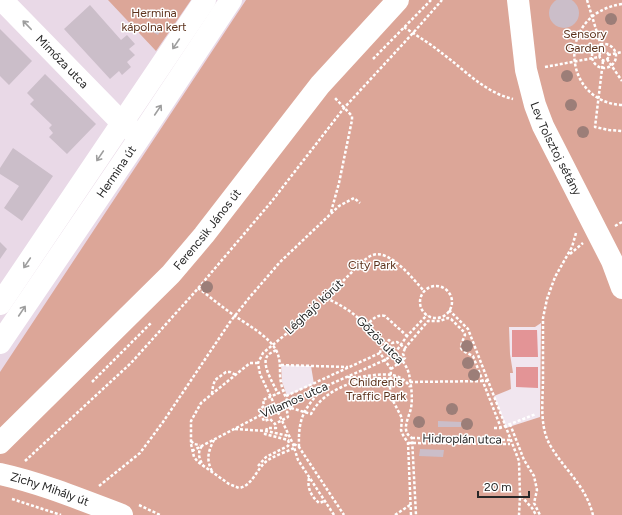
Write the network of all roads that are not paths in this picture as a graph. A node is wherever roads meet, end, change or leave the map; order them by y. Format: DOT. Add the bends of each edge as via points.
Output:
graph roads {
  1 [pos="2,0"];
  2 [pos="205,0"];
  3 [pos="231,0"];
  4 [pos="398,0"];
  5 [pos="518,0"];
  6 [pos="122,123"];
  7 [pos="140,137"];
  8 [pos="622,288"];
  9 [pos="0,304"];
  10 [pos="0,343"];
  11 [pos="0,443"];
  12 [pos="0,474"];
  13 [pos="122,515"];
  6 -- 1 [label="street, Mimóza utca, one-way"];
  2 -- 6 [label="street, Hermina út, one-way"];
  7 -- 3 [label="street, Hermina út, one-way"];
  4 -- 11 [label="street, Ferencsik János út" via="320,85 171,274"];
  5 -- 8 [label="street, Lev Tolsztoj sétány" via="526,70 543,126 612,261"];
  6 -- 7 [label="street, Mimóza utca"];
  6 -- 9 [label="street, Hermina út, one-way"];
  10 -- 7 [label="street, Hermina út, one-way"];
  12 -- 13 [label="street, Zichy Mihály út"];
}
